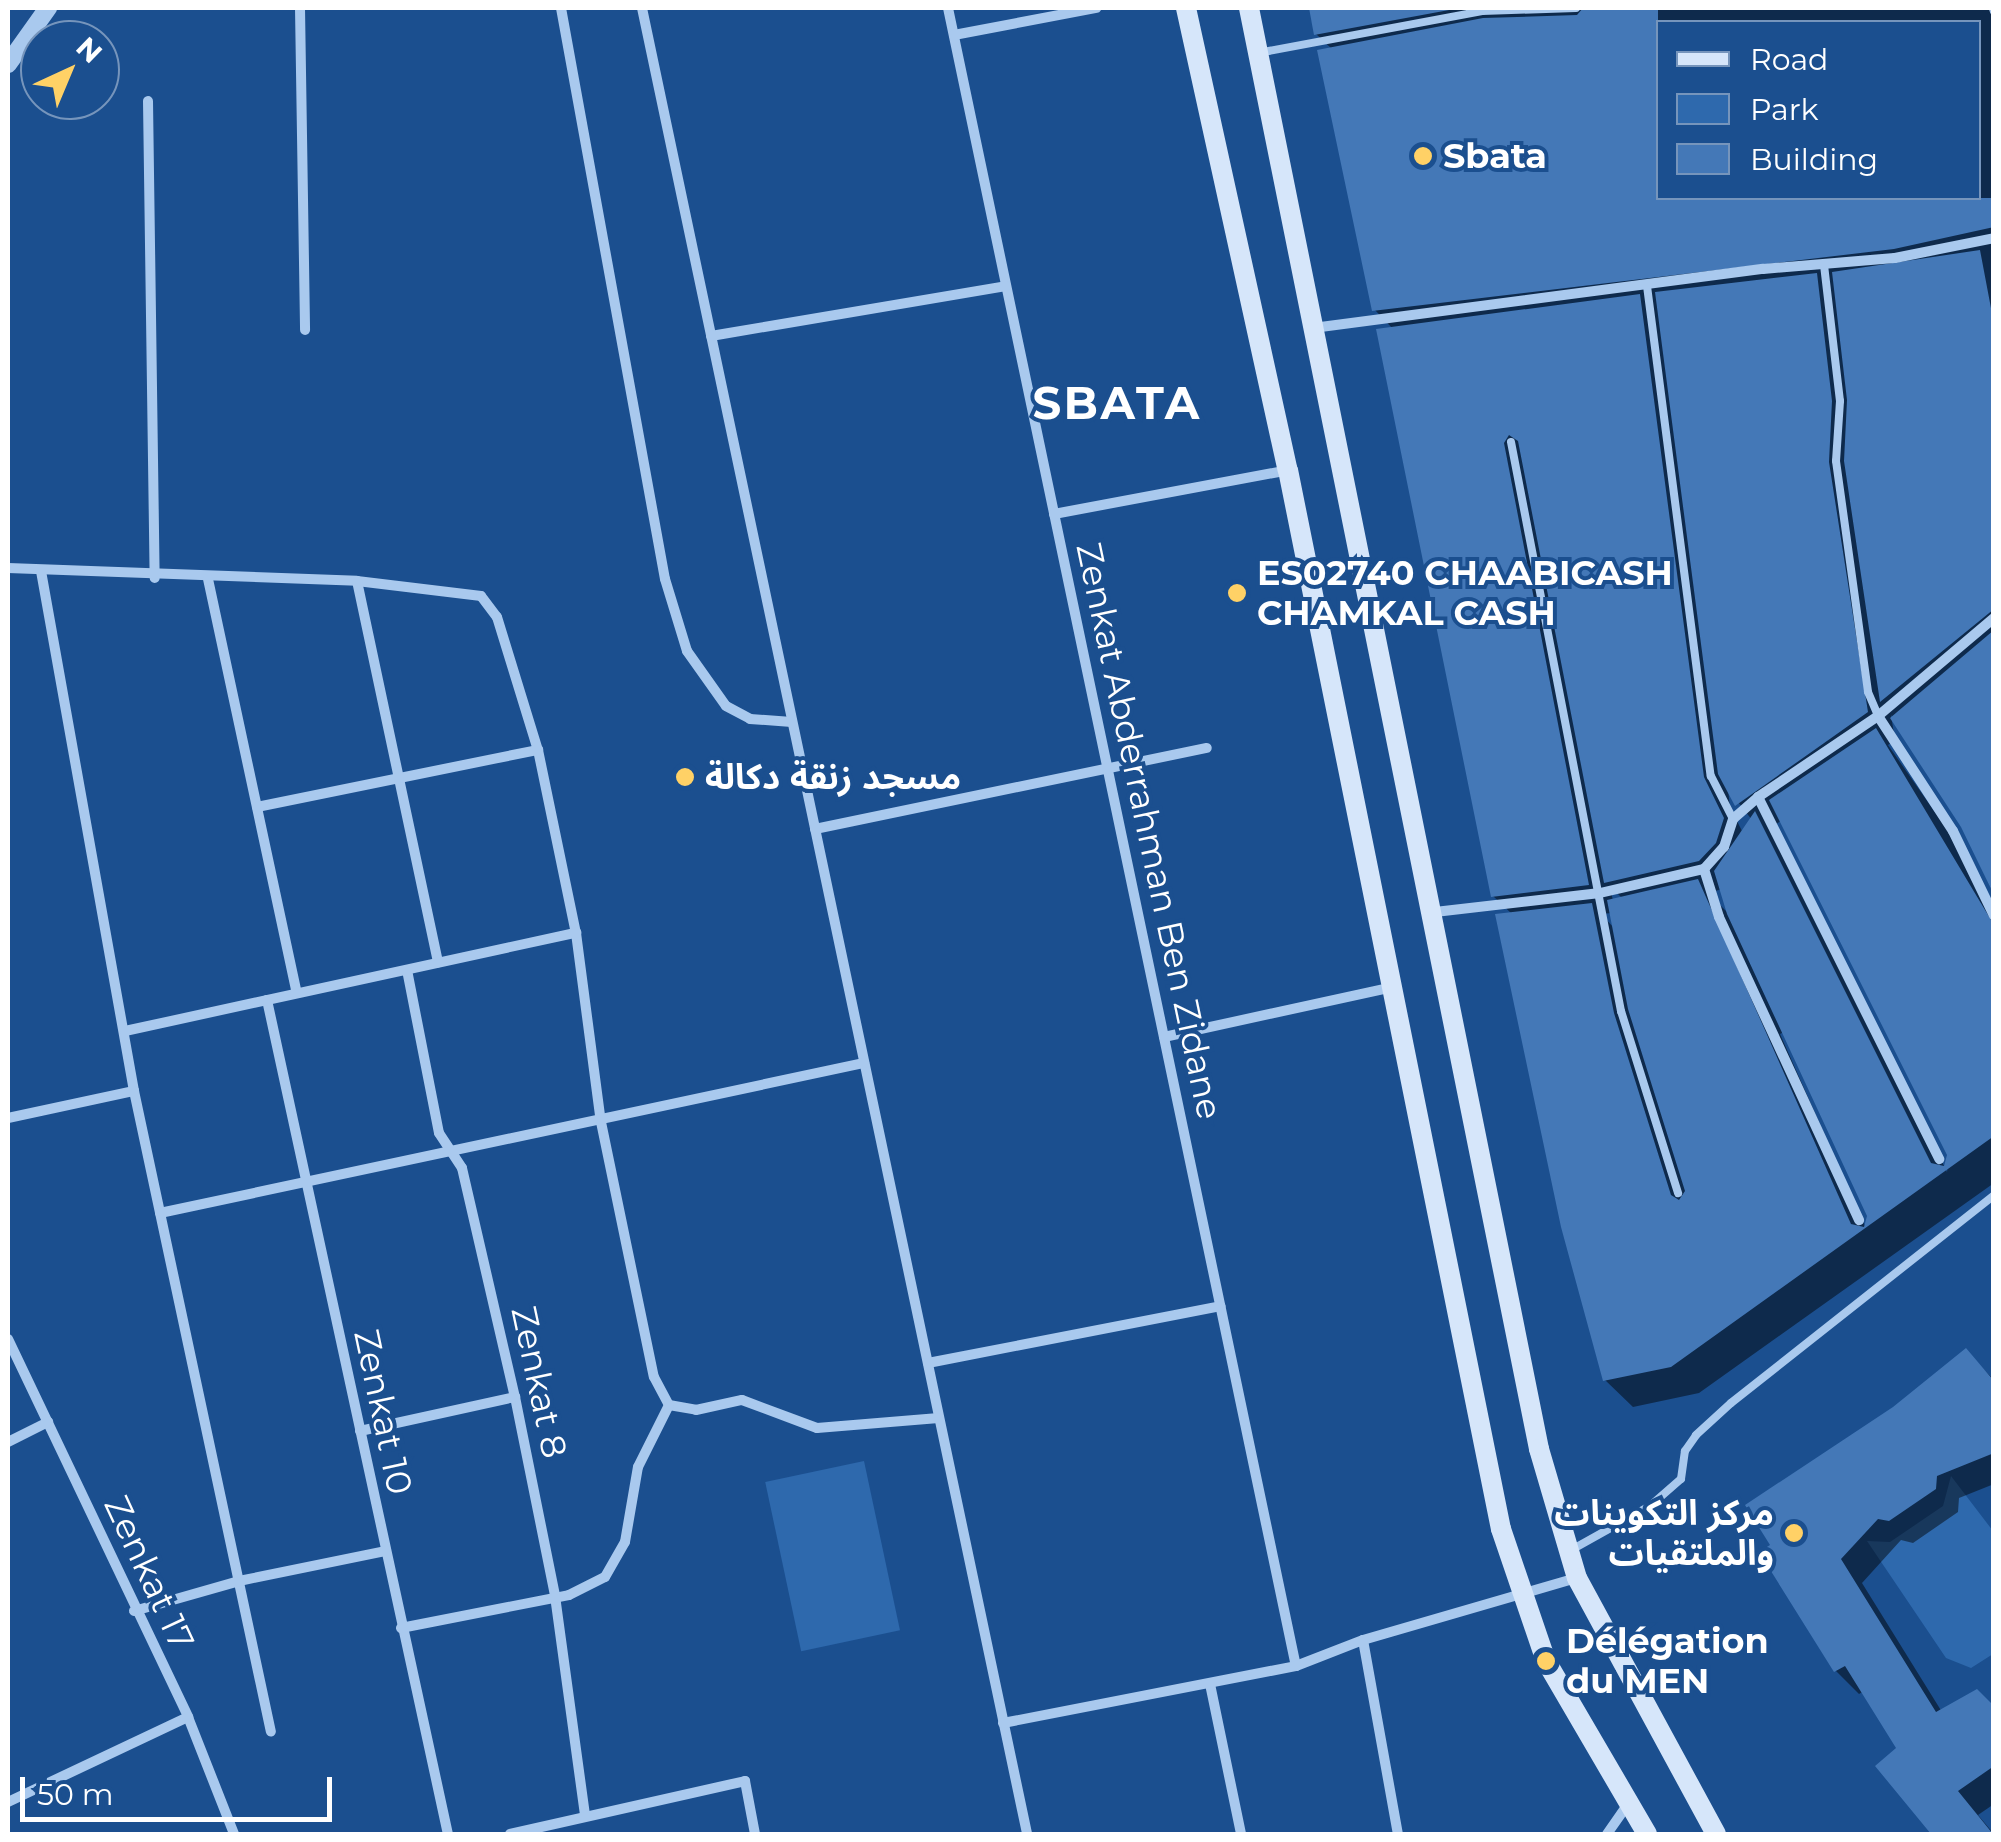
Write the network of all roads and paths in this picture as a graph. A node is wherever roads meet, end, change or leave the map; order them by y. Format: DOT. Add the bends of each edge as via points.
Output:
graph roads {
  1 [pos="48,8"];
  2 [pos="300,8"];
  3 [pos="561,8"];
  4 [pos="642,8"];
  5 [pos="948,8"];
  6 [pos="1096,8"];
  7 [pos="1186,8"];
  8 [pos="1249,8"];
  9 [pos="1576,8"];
  10 [pos="1482,9"];
  11 [pos="954,35"];
  12 [pos="1258,52"];
  13 [pos="8,64"];
  14 [pos="148,101"];
  15 [pos="1994,238"];
  16 [pos="1824,265"];
  17 [pos="1006,286"];
  18 [pos="1647,286"];
  19 [pos="1312,328"];
  20 [pos="305,330"];
  21 [pos="711,336"];
  22 [pos="1511,442"];
  23 [pos="1288,470"];
  24 [pos="1054,514"];
  25 [pos="8,568"];
  26 [pos="41,571"];
  27 [pos="155,578"];
  28 [pos="208,579"];
  29 [pos="357,581"];
  30 [pos="1994,618"];
  31 [pos="1878,716"];
  32 [pos="792,722"];
  33 [pos="1207,748"];
  34 [pos="538,750"];
  35 [pos="1109,770"];
  36 [pos="398,778"];
  37 [pos="1758,797"];
  38 [pos="257,808"];
  39 [pos="1733,819"];
  40 [pos="815,829"];
  41 [pos="1704,869"];
  42 [pos="1600,893"];
  43 [pos="1435,912"];
  44 [pos="1994,916"];
  45 [pos="576,933"];
  46 [pos="438,963"];
  47 [pos="407,970"];
  48 [pos="1392,986"];
  49 [pos="297,994"];
  50 [pos="267,1000"];
  51 [pos="125,1031"];
  52 [pos="1164,1037"];
  53 [pos="864,1063"];
  54 [pos="134,1092"];
  55 [pos="8,1118"];
  56 [pos="601,1122"];
  57 [pos="452,1152"];
  58 [pos="1939,1159"];
  59 [pos="305,1185"];
  60 [pos="1678,1193"];
  61 [pos="1994,1195"];
  62 [pos="160,1213"];
  63 [pos="1858,1220"];
  64 [pos="1220,1306"];
  65 [pos="8,1339"];
  66 [pos="928,1362"];
  67 [pos="515,1397"];
  68 [pos="670,1405"];
  69 [pos="940,1418"];
  70 [pos="48,1422"];
  71 [pos="360,1430"];
  72 [pos="8,1442"];
  73 [pos="384,1551"];
  74 [pos="1569,1551"];
  75 [pos="1577,1578"];
  76 [pos="239,1580"];
  77 [pos="555,1596"];
  78 [pos="1521,1596"];
  79 [pos="134,1611"];
  80 [pos="401,1628"];
  81 [pos="1363,1640"];
  82 [pos="1296,1666"];
  83 [pos="1210,1684"];
  84 [pos="188,1717"];
  85 [pos="1004,1724"];
  86 [pos="272,1732"];
  87 [pos="8,1802"];
  88 [pos="1628,1804"];
  89 [pos="585,1816"];
  90 [pos="234,1834"];
  91 [pos="448,1834"];
  92 [pos="510,1834"];
  93 [pos="754,1834"];
  94 [pos="1027,1834"];
  95 [pos="1240,1834"];
  96 [pos="1398,1834"];
  97 [pos="1607,1834"];
  98 [pos="1647,1834"];
  99 [pos="1716,1834"];
  1 -- 13 [label="street"];
  2 -- 20 [label="street"];
  3 -- 32 [label="street" via="665,579 687,651 726,706 750,720"];
  4 -- 21 [label="street"];
  5 -- 11 [label="street, Zenkat Abderrahman Ben Zidane"];
  6 -- 11 [label="street"];
  7 -- 23 [label="main road"];
  8 -- 12 [label="main road"];
  9 -- 10 [label="lane"];
  10 -- 12 [label="lane"];
  11 -- 17 [label="street, Zenkat Abderrahman Ben Zidane"];
  12 -- 19 [label="main road"];
  14 -- 27 [label="street"];
  15 -- 16 [label="street"];
  16 -- 18 [label="street"];
  16 -- 31 [label="lane" via="1840,400 1836,461 1868,692"];
  17 -- 21 [label="street"];
  17 -- 24 [label="street, Zenkat Abderrahman Ben Zidane"];
  18 -- 19 [label="street"];
  18 -- 39 [label="lane" via="1712,776"];
  19 -- 43 [label="main road"];
  21 -- 32 [label="street"];
  22 -- 42 [label="lane"];
  23 -- 24 [label="street"];
  23 -- 48 [label="main road"];
  24 -- 35 [label="street, Zenkat Abderrahman Ben Zidane"];
  25 -- 26 [label="street"];
  26 -- 27 [label="street"];
  26 -- 51 [label="street"];
  27 -- 28 [label="street"];
  28 -- 29 [label="street"];
  28 -- 38 [label="street"];
  29 -- 34 [label="street" via="481,596 497,617"];
  29 -- 36 [label="street"];
  30 -- 31 [label="street"];
  31 -- 37 [label="street"];
  31 -- 44 [label="street" via="1953,830"];
  32 -- 40 [label="street"];
  33 -- 35 [label="street"];
  34 -- 36 [label="street"];
  34 -- 45 [label="street"];
  35 -- 40 [label="street"];
  35 -- 52 [label="street, Zenkat Abderrahman Ben Zidane"];
  36 -- 38 [label="street"];
  36 -- 46 [label="street"];
  37 -- 39 [label="street"];
  37 -- 58 [label="street"];
  38 -- 49 [label="street"];
  39 -- 41 [label="street" via="1724,847"];
  40 -- 53 [label="street"];
  41 -- 42 [label="street"];
  41 -- 63 [label="street" via="1718,916"];
  42 -- 43 [label="street"];
  42 -- 60 [label="lane" via="1622,1011"];
  43 -- 74 [label="main road" via="1539,1449"];
  45 -- 46 [label="street"];
  45 -- 56 [label="street"];
  46 -- 47 [label="street"];
  47 -- 49 [label="street"];
  47 -- 57 [label="street, Zenkat 8" via="439,1133"];
  48 -- 52 [label="street"];
  48 -- 78 [label="main road"];
  49 -- 50 [label="street"];
  50 -- 51 [label="street"];
  50 -- 59 [label="street, Zenkat 10"];
  51 -- 54 [label="street"];
  52 -- 64 [label="street, Zenkat Abderrahman Ben Zidane"];
  53 -- 56 [label="street"];
  53 -- 66 [label="street"];
  54 -- 55 [label="street"];
  54 -- 62 [label="street"];
  56 -- 57 [label="street"];
  56 -- 68 [label="street" via="654,1376"];
  57 -- 59 [label="street"];
  57 -- 67 [label="street, Zenkat 8" via="462,1168"];
  59 -- 62 [label="street"];
  59 -- 71 [label="street, Zenkat 10"];
  61 -- 74 [label="lane" via="1731,1403 1696,1435 1685,1451 1681,1478 1650,1506"];
  62 -- 76 [label="street"];
  64 -- 66 [label="street"];
  64 -- 82 [label="street, Zenkat Abderrahman Ben Zidane"];
  65 -- 70 [label="street, Zenkat 17"];
  66 -- 69 [label="street"];
  67 -- 71 [label="street"];
  67 -- 77 [label="street, Zenkat 8"];
  68 -- 69 [label="street" via="696,1410 742,1400 818,1428"];
  68 -- 77 [label="street" via="638,1466 615,1563 589,1589"];
  69 -- 85 [label="street"];
  70 -- 72 [label="street"];
  70 -- 79 [label="street, Zenkat 17"];
  71 -- 73 [label="street, Zenkat 10"];
  73 -- 76 [label="street"];
  73 -- 80 [label="street, Zenkat 10"];
  74 -- 75 [label="main road"];
  75 -- 78 [label="street"];
  75 -- 99 [label="main road"];
  76 -- 79 [label="street"];
  76 -- 86 [label="street"];
  77 -- 80 [label="street"];
  77 -- 89 [label="street, Zenkat 8"];
  78 -- 81 [label="street"];
  78 -- 88 [label="main road" via="1546,1661"];
  79 -- 84 [label="street, Zenkat 17"];
  80 -- 91 [label="street, Zenkat 10"];
  81 -- 82 [label="street"];
  81 -- 96 [label="street"];
  82 -- 83 [label="street"];
  83 -- 85 [label="street"];
  83 -- 95 [label="street"];
  84 -- 87 [label="street"];
  84 -- 90 [label="street, Zenkat 17"];
  85 -- 94 [label="street"];
  88 -- 97 [label="street"];
  88 -- 98 [label="main road"];
  89 -- 92 [label="street"];
  89 -- 93 [label="street" via="744,1781"];
}
